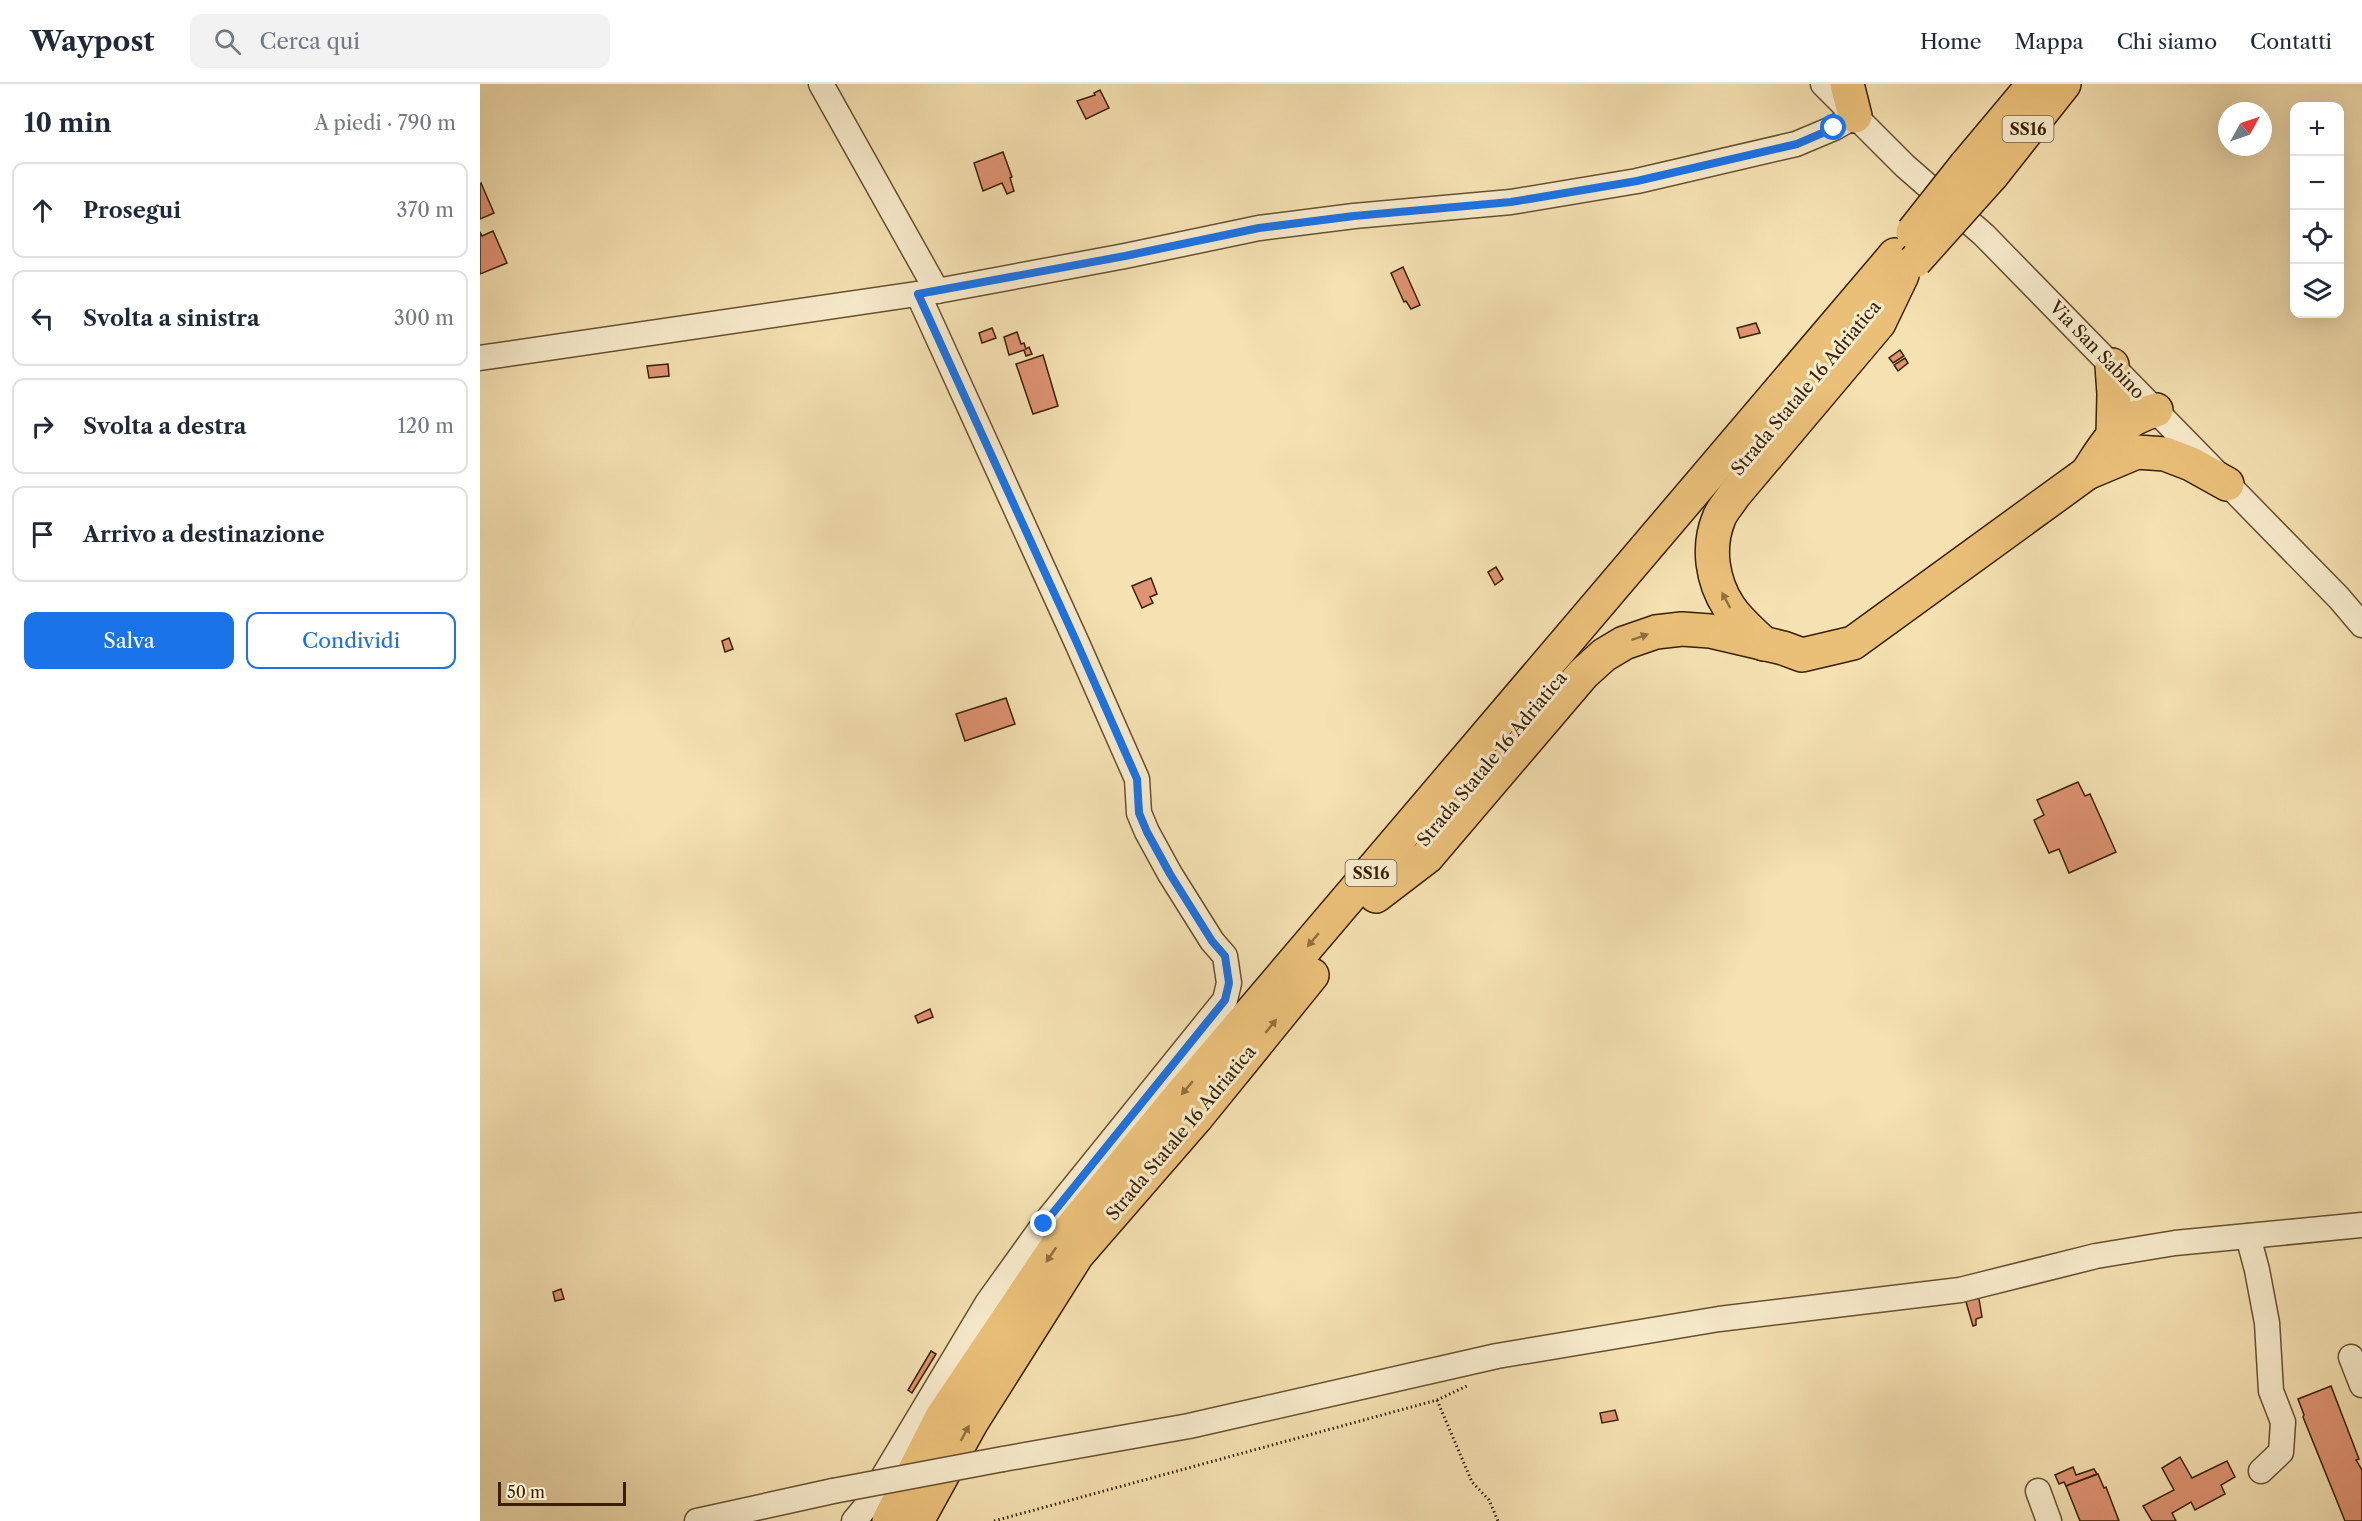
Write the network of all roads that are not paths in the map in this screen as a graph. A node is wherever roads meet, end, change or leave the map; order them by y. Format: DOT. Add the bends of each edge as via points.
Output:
graph roads {
  1 [pos="821,84"];
  2 [pos="1823,84"];
  3 [pos="1847,84"];
  4 [pos="2015,84"];
  5 [pos="2034,84"];
  6 [pos="2064,84"];
  7 [pos="1855,116"];
  8 [pos="1979,170"];
  9 [pos="1904,263"];
  10 [pos="927,293"];
  11 [pos="480,358"];
  12 [pos="2112,365"];
  13 [pos="2156,411"];
  14 [pos="2125,443"];
  15 [pos="2227,484"];
  16 [pos="2362,625"];
  17 [pos="1764,644"];
  18 [pos="1376,896"];
  19 [pos="2362,1226"];
  20 [pos="2248,1236"];
  21 [pos="2351,1357"];
  22 [pos="2362,1385"];
  23 [pos="2261,1470"];
  24 [pos="2038,1491"];
  25 [pos="697,1521"];
  26 [pos="854,1521"];
  27 [pos="889,1521"];
  28 [pos="917,1521"];
  29 [pos="2049,1521"];
  1 -- 10 [label="street"];
  2 -- 7 [label="street, Via San Sabino"];
  3 -- 7 [label="highway"];
  4 -- 8 [label="highway" via="1995,107"];
  5 -- 8 [label="highway, Strada Statale 16 Adriatica / SS16"];
  6 -- 8 [label="highway, Strada Statale 16 Adriatica / SS16"];
  7 -- 10 [label="street" via="1797,144 1637,181 1511,202 1259,228"];
  7 -- 12 [label="street, Via San Sabino" via="1984,235"];
  8 -- 9 [label="highway, Strada Statale 16 Adriatica / SS16, bridge"];
  17 -- 9 [label="highway, one-way" via="1729,607 1718,585 1712,560 1719,517 1880,323"];
  9 -- 18 [label="highway, Strada Statale 16 Adriatica / SS16"];
  9 -- 27 [label="highway, Strada Statale 16 Adriatica / SS16, one-way" via="1181,1095 1059,1243 942,1417"];
  10 -- 11 [label="street"];
  10 -- 26 [label="street" via="1137,779 1139,813 1147,832 1212,941 1225,956 1229,983 1225,1000 1044,1224 988,1302"];
  12 -- 13 [label="street, Via San Sabino"];
  12 -- 14 [label="highway"];
  13 -- 14 [label="highway" via="2136,416"];
  13 -- 15 [label="street, Via San Sabino"];
  14 -- 15 [label="highway" via="2191,464"];
  14 -- 17 [label="highway" via="1853,643 1802,655"];
  15 -- 16 [label="street, Via San Sabino"];
  18 -- 17 [label="highway, one-way" via="1427,857 1583,674 1604,655 1656,632 1682,629 1710,631"];
  28 -- 18 [label="highway, Strada Statale 16 Adriatica / SS16, one-way" via="971,1423 1077,1255 1196,1118"];
  19 -- 20 [label="street"];
  20 -- 23 [label="street" via="2267,1323 2271,1391 2283,1422 2281,1452"];
  20 -- 25 [label="street, bridge" via="2096,1256 1960,1290 1719,1319 1497,1356 1189,1426 833,1491"];
  21 -- 22 [label="street"];
  24 -- 29 [label="street"];
}
